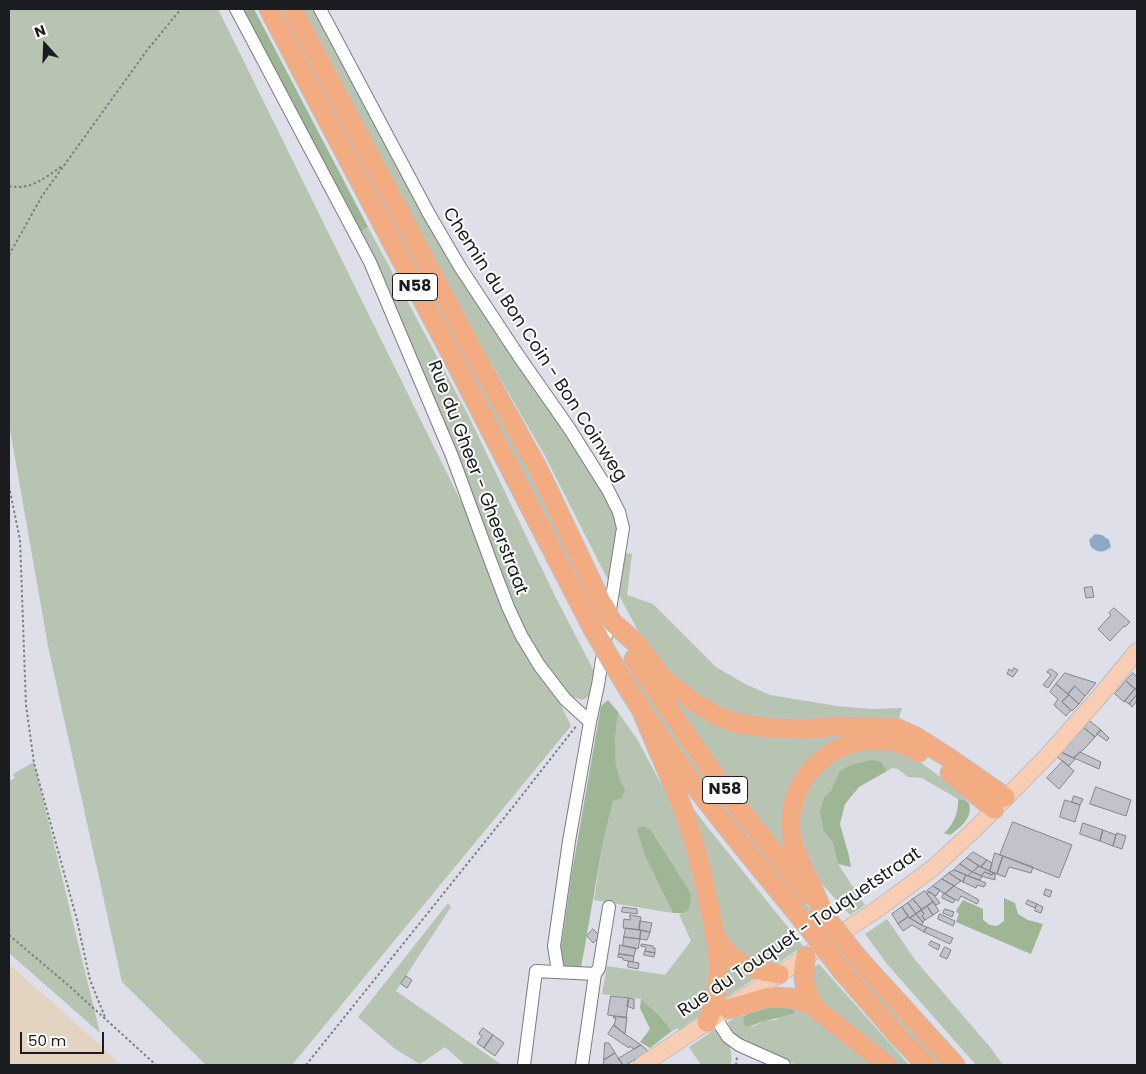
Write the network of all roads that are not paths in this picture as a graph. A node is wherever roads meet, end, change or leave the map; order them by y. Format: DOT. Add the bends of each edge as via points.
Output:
graph roads {
  1 [pos="236,9"];
  2 [pos="269,9"];
  3 [pos="292,9"];
  4 [pos="320,9"];
  5 [pos="635,651"];
  6 [pos="1137,651"];
  7 [pos="642,711"];
  8 [pos="586,719"];
  9 [pos="1000,803"];
  10 [pos="609,907"];
  11 [pos="824,915"];
  12 [pos="715,936"];
  13 [pos="806,956"];
  14 [pos="558,971"];
  15 [pos="595,974"];
  16 [pos="779,974"];
  17 [pos="816,1008"];
  18 [pos="716,1016"];
  19 [pos="524,1065"];
  20 [pos="582,1065"];
  21 [pos="642,1065"];
  22 [pos="784,1065"];
  23 [pos="887,1065"];
  24 [pos="926,1065"];
  25 [pos="955,1065"];
  1 -- 8 [label="street, Rue du Gheer - Gheerstraat" via="370,262 452,456 518,628 539,665 565,699"];
  2 -- 7 [label="highway, N58, bridge" via="594,631"];
  3 -- 5 [label="highway, N58, bridge" via="538,469 602,604"];
  4 -- 8 [label="street, Chemin du Bon Coin - Bon Coinweg" via="460,267 569,428 619,512 622,538 598,685"];
  5 -- 9 [label="highway" via="690,700 717,716 737,723 770,728 896,728 949,758"];
  5 -- 11 [label="highway, N58" via="724,789"];
  6 -- 9 [label="main road, Rue du Touquet - Touquetstraat" via="1048,755"];
  7 -- 12 [label="highway" via="687,821 702,870"];
  7 -- 24 [label="highway, N58, bridge" via="688,779 842,971"];
  8 -- 14 [label="street" via="554,946"];
  9 -- 11 [label="highway" via="902,744 866,739 831,752 813,766 800,785 792,806 790,832"];
  9 -- 13 [label="main road, Rue du Touquet - Touquetstraat" via="934,867"];
  10 -- 15 [label="street" via="599,968"];
  11 -- 25 [label="highway, N58, bridge" via="858,958"];
  12 -- 16 [label="highway" via="740,964"];
  12 -- 18 [label="highway" via="718,967"];
  13 -- 16 [label="main road, Rue du Touquet - Touquetstraat"];
  13 -- 17 [label="highway" via="804,984"];
  14 -- 15 [label="street"];
  14 -- 19 [label="street" via="536,971"];
  15 -- 20 [label="street"];
  16 -- 18 [label="main road, Rue du Touquet - Touquetstraat"];
  17 -- 18 [label="highway" via="791,998 769,996"];
  17 -- 23 [label="highway"];
  18 -- 21 [label="main road, Rue du Touquet - Touquetstraat"];
  18 -- 22 [label="street" via="728,1037 739,1045"];
}
